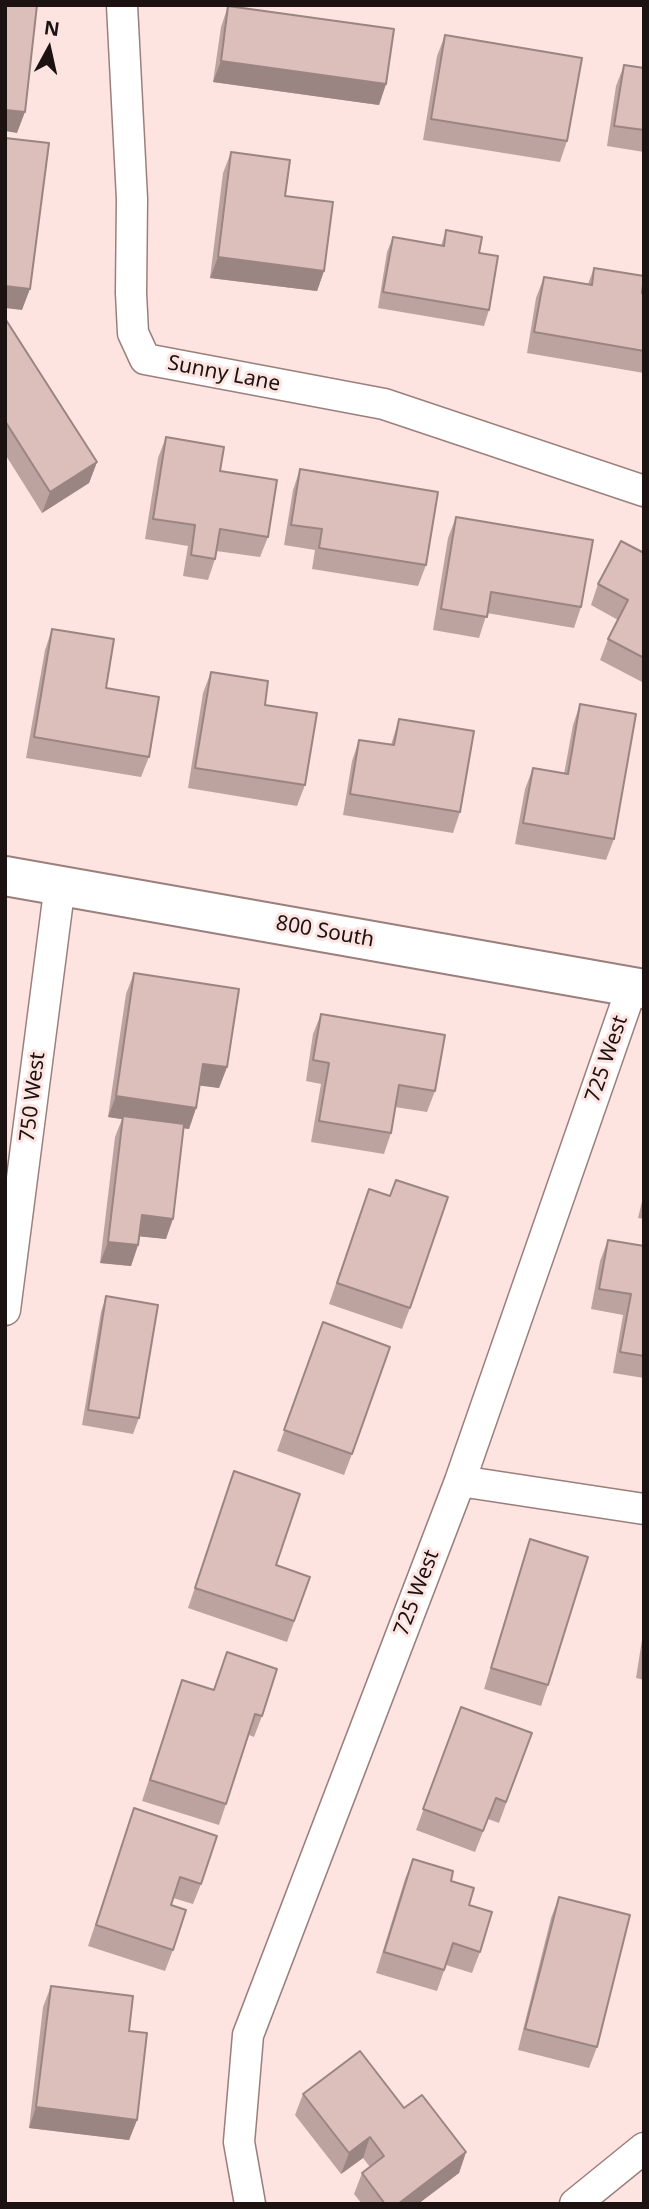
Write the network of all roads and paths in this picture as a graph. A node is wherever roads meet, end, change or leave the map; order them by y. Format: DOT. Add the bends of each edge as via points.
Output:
graph roads {
  1 [pos="122,5"];
  2 [pos="644,491"];
  3 [pos="5,876"];
  4 [pos="60,884"];
  5 [pos="638,988"];
  6 [pos="5,1310"];
  7 [pos="460,1481"];
  8 [pos="644,1508"];
  9 [pos="644,2148"];
  10 [pos="250,2204"];
  11 [pos="575,2204"];
  1 -- 2 [label="street, Sunny Lane" via="133,333 145,359 384,404"];
  3 -- 4 [label="street, 800 South"];
  4 -- 5 [label="street, 800 South"];
  4 -- 6 [label="street, 750 West"];
  5 -- 7 [label="street, 725 West"];
  7 -- 8 [label="street"];
  7 -- 10 [label="street, 725 West" via="248,2035 239,2142"];
  9 -- 11 [label="street"];
}
